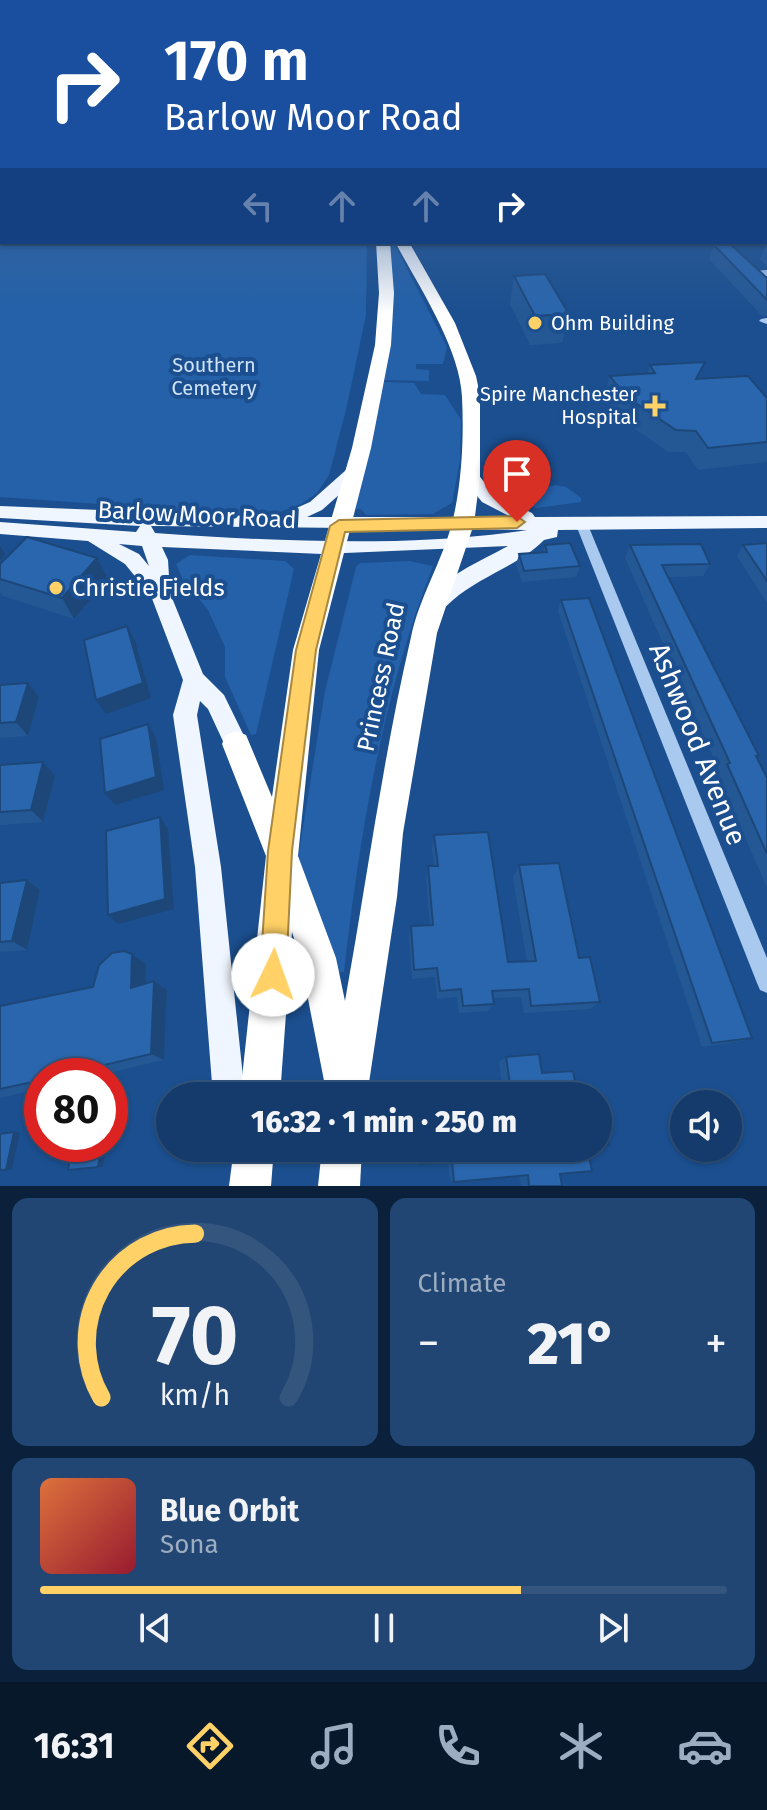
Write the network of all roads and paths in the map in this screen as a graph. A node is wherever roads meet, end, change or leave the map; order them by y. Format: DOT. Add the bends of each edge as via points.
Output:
graph roads {
  1 [pos="383,244"];
  2 [pos="403,244"];
  3 [pos="743,267"];
  4 [pos="767,273"];
  5 [pos="751,274"];
  6 [pos="759,282"];
  7 [pos="352,474"];
  8 [pos="470,476"];
  9 [pos="0,512"];
  10 [pos="138,521"];
  11 [pos="767,522"];
  12 [pos="252,525"];
  13 [pos="582,525"];
  14 [pos="0,528"];
  15 [pos="543,528"];
  16 [pos="459,533"];
  17 [pos="86,535"];
  18 [pos="336,538"];
  19 [pos="151,541"];
  20 [pos="160,593"];
  21 [pos="433,606"];
  22 [pos="194,680"];
  23 [pos="236,744"];
  24 [pos="280,851"];
  25 [pos="767,983"];
  26 [pos="228,1082"];
  27 [pos="262,1082"];
  28 [pos="343,1082"];
  29 [pos="348,1082"];
  30 [pos="235,1162"];
  31 [pos="253,1162"];
  32 [pos="341,1162"];
  33 [pos="237,1186"];
  34 [pos="250,1186"];
  35 [pos="339,1186"];
  1 -- 7 [label="highway" via="378,367"];
  2 -- 8 [label="highway, Princess Road" via="447,323 467,376"];
  3 -- 5 [label="street"];
  4 -- 5 [label="street"];
  5 -- 6 [label="street"];
  7 -- 12 [label="main road" via="309,511"];
  7 -- 18 [label="highway"];
  8 -- 15 [label="main road" via="488,498"];
  8 -- 16 [label="highway, Princess Road"];
  9 -- 10 [label="main road, Barlow Moor Road"];
  10 -- 12 [label="main road, Barlow Moor Road"];
  10 -- 19 [label="main road"];
  11 -- 13 [label="main road, Barlow Moor Road"];
  12 -- 18 [label="main road, Barlow Moor Road"];
  13 -- 15 [label="main road, Barlow Moor Road"];
  13 -- 25 [label="street, Ashwood Avenue"];
  14 -- 17 [label="main road, Barlow Moor Road"];
  15 -- 16 [label="main road, Barlow Moor Road"];
  15 -- 21 [label="main road"];
  16 -- 18 [label="main road, Barlow Moor Road"];
  16 -- 21 [label="highway, Princess Road"];
  17 -- 19 [label="main road, Barlow Moor Road"];
  17 -- 20 [label="main road" via="132,559"];
  18 -- 19 [label="main road, Barlow Moor Road"];
  18 -- 24 [label="highway" via="306,650"];
  19 -- 20 [label="main road"];
  20 -- 22 [label="main road"];
  21 -- 29 [label="highway, Princess Road" via="389,819"];
  22 -- 23 [label="main road" via="216,702"];
  22 -- 26 [label="main road" via="185,715 208,867"];
  23 -- 24 [label="highway"];
  24 -- 27 [label="highway"];
  24 -- 28 [label="highway" via="318,958"];
  30 -- 33 [label="main road"];
  31 -- 34 [label="highway"];
  32 -- 35 [label="highway"];
}
